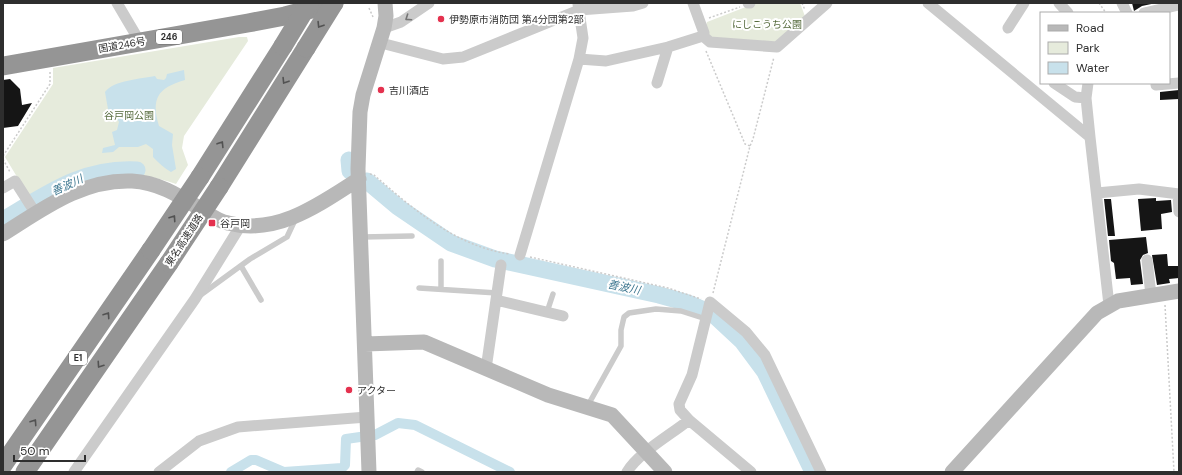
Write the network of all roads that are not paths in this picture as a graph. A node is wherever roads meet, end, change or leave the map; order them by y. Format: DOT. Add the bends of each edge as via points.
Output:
graph roads {
  1 [pos="117,3"];
  2 [pos="309,3"];
  3 [pos="334,3"];
  4 [pos="385,3"];
  5 [pos="429,3"];
  6 [pos="693,3"];
  7 [pos="827,3"];
  8 [pos="928,3"];
  9 [pos="1024,3"];
  10 [pos="1059,3"];
  11 [pos="1122,3"];
  12 [pos="636,4"];
  13 [pos="1179,5"];
  14 [pos="579,6"];
  15 [pos="1067,12"];
  16 [pos="1126,12"];
  17 [pos="1148,12"];
  18 [pos="1008,28"];
  19 [pos="382,35"];
  20 [pos="703,36"];
  21 [pos="140,42"];
  22 [pos="668,47"];
  23 [pos="578,59"];
  24 [pos="3,66"];
  25 [pos="657,82"];
  26 [pos="1055,84"];
  27 [pos="1088,84"];
  28 [pos="1168,84"];
  29 [pos="1156,85"];
  30 [pos="1086,98"];
  31 [pos="1090,137"];
  32 [pos="359,180"];
  33 [pos="3,188"];
  34 [pos="1097,193"];
  35 [pos="1178,194"];
  36 [pos="1179,212"];
  37 [pos="36,214"];
  38 [pos="297,216"];
  39 [pos="241,225"];
  40 [pos="3,234"];
  41 [pos="412,236"];
  42 [pos="361,237"];
  43 [pos="520,255"];
  44 [pos="1147,260"];
  45 [pos="441,261"];
  46 [pos="501,265"];
  47 [pos="241,266"];
  48 [pos="420,288"];
  49 [pos="441,289"];
  50 [pos="1179,291"];
  51 [pos="553,294"];
  52 [pos="1158,294"];
  53 [pos="496,296"];
  54 [pos="195,299"];
  55 [pos="261,300"];
  56 [pos="1109,305"];
  57 [pos="708,310"];
  58 [pos="547,312"];
  59 [pos="563,316"];
  60 [pos="365,344"];
  61 [pos="486,369"];
  62 [pos="587,407"];
  63 [pos="367,417"];
  64 [pos="689,420"];
  65 [pos="647,452"];
  66 [pos="3,465"];
  67 [pos="26,472"];
  68 [pos="74,472"];
  69 [pos="159,472"];
  70 [pos="369,472"];
  71 [pos="417,472"];
  72 [pos="422,472"];
  73 [pos="628,472"];
  74 [pos="665,472"];
  75 [pos="751,472"];
  76 [pos="821,472"];
  77 [pos="952,472"];
  1 -- 21 [label="street"];
  66 -- 2 [label="highway, E1, one-way, bridge" via="200,177"];
  3 -- 21 [label="highway, 国道246号 / 246" via="285,16"];
  3 -- 67 [label="highway, 東名高速道路 / E1, one-way, bridge" via="219,187"];
  4 -- 19 [label="street" via="386,16"];
  5 -- 19 [label="street, one-way"];
  6 -- 20 [label="street"];
  7 -- 20 [label="street" via="777,47 710,42"];
  8 -- 31 [label="street"];
  9 -- 18 [label="street"];
  10 -- 15 [label="street"];
  11 -- 16 [label="street"];
  12 -- 14 [label="street"];
  13 -- 17 [label="street"];
  14 -- 19 [label="street" via="464,58 443,59"];
  14 -- 23 [label="street" via="583,38"];
  19 -- 32 [label="street" via="363,94 360,112"];
  20 -- 22 [label="street"];
  21 -- 24 [label="highway, 国道246号 / 246"];
  22 -- 23 [label="street" via="606,60"];
  22 -- 25 [label="street"];
  23 -- 43 [label="street"];
  26 -- 30 [label="street" via="1076,98"];
  27 -- 30 [label="street"];
  28 -- 29 [label="street"];
  30 -- 31 [label="street"];
  31 -- 34 [label="street"];
  32 -- 38 [label="street"];
  32 -- 42 [label="street"];
  33 -- 37 [label="street" via="15,180"];
  34 -- 35 [label="street" via="1139,189"];
  34 -- 56 [label="street"];
  35 -- 36 [label="street"];
  37 -- 39 [label="street" via="86,187 133,181 162,188 219,220"];
  37 -- 40 [label="street"];
  38 -- 39 [label="street" via="269,224"];
  38 -- 47 [label="lane" via="287,238"];
  39 -- 54 [label="street"];
  41 -- 42 [label="lane"];
  42 -- 60 [label="street"];
  44 -- 52 [label="street"];
  45 -- 49 [label="lane"];
  46 -- 53 [label="street"];
  47 -- 54 [label="lane"];
  47 -- 55 [label="lane"];
  48 -- 49 [label="lane"];
  49 -- 53 [label="lane"];
  50 -- 52 [label="street"];
  51 -- 58 [label="lane"];
  52 -- 56 [label="street"];
  53 -- 58 [label="street"];
  53 -- 61 [label="street"];
  54 -- 68 [label="street"];
  56 -- 77 [label="street" via="1097,313"];
  57 -- 62 [label="lane" via="656,310 628,314 624,317 621,346"];
  57 -- 64 [label="street" via="692,375 678,404"];
  57 -- 76 [label="street" via="746,332 765,354"];
  58 -- 59 [label="street"];
  60 -- 61 [label="street" via="424,342"];
  60 -- 63 [label="street"];
  61 -- 62 [label="street" via="548,395"];
  62 -- 65 [label="street" via="616,418"];
  63 -- 69 [label="street" via="238,427 199,441"];
  63 -- 70 [label="street"];
  64 -- 65 [label="street"];
  64 -- 75 [label="street"];
  65 -- 73 [label="street"];
  65 -- 74 [label="street"];
  71 -- 72 [label="lane"];
}
